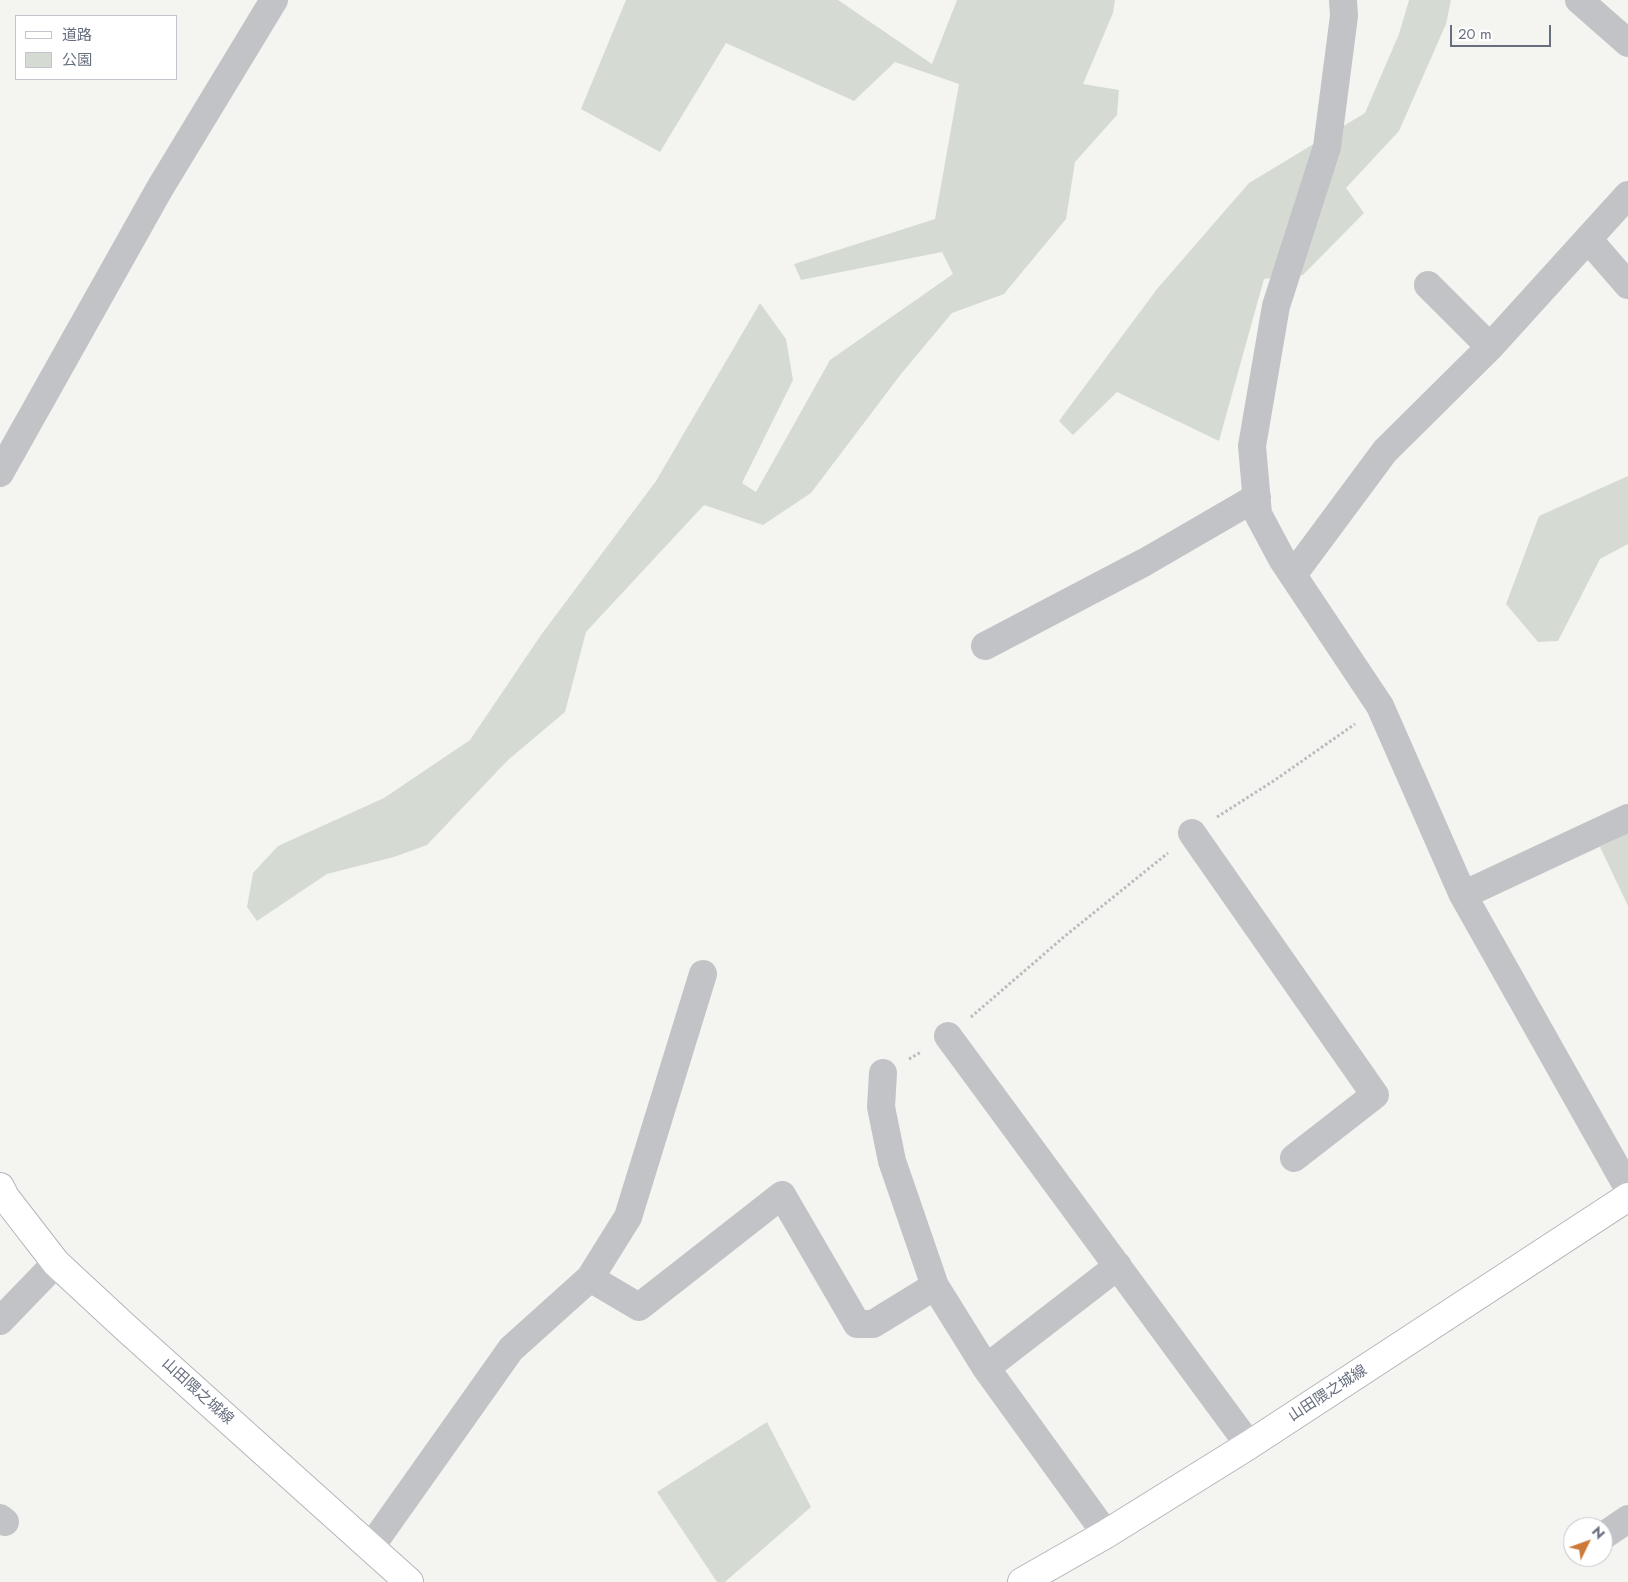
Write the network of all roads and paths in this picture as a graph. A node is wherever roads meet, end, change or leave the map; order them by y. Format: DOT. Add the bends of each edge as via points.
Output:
graph roads {
  1 [pos="274,0"];
  2 [pos="1343,0"];
  3 [pos="1579,0"];
  4 [pos="1628,43"];
  5 [pos="1628,195"];
  6 [pos="1588,239"];
  7 [pos="1628,284"];
  8 [pos="1428,285"];
  9 [pos="1490,347"];
  10 [pos="0,473"];
  11 [pos="1257,497"];
  12 [pos="1293,575"];
  13 [pos="985,646"];
  14 [pos="1380,706"];
  15 [pos="1628,818"];
  16 [pos="1192,833"];
  17 [pos="1463,895"];
  18 [pos="703,974"];
  19 [pos="948,1036"];
  20 [pos="883,1073"];
  21 [pos="1294,1158"];
  22 [pos="0,1187"];
  23 [pos="1628,1188"];
  24 [pos="1628,1197"];
  25 [pos="56,1263"];
  26 [pos="1118,1266"];
  27 [pos="590,1278"];
  28 [pos="935,1286"];
  29 [pos="0,1321"];
  30 [pos="986,1368"];
  31 [pos="1249,1445"];
  32 [pos="1628,1519"];
  33 [pos="1613,1529"];
  34 [pos="1106,1534"];
  35 [pos="370,1548"];
  36 [pos="409,1582"];
  37 [pos="1022,1582"];
  1 -- 10 [label="street" via="160,188"];
  2 -- 11 [label="street" via="1344,16 1328,147 1274,316 1252,446"];
  3 -- 4 [label="street"];
  5 -- 6 [label="street"];
  6 -- 7 [label="street"];
  6 -- 9 [label="street"];
  8 -- 9 [label="street"];
  9 -- 12 [label="street" via="1385,451"];
  11 -- 12 [label="street" via="1258,514"];
  11 -- 13 [label="street" via="1145,562"];
  12 -- 14 [label="street"];
  14 -- 16 [label="path"];
  14 -- 17 [label="street"];
  15 -- 17 [label="street"];
  16 -- 19 [label="path"];
  16 -- 21 [label="street" via="1375,1095"];
  17 -- 23 [label="street"];
  18 -- 27 [label="street" via="628,1217"];
  19 -- 20 [label="path"];
  19 -- 26 [label="street"];
  20 -- 28 [label="street" via="881,1107 892,1161"];
  22 -- 25 [label="main road, 山田隈之城線"];
  24 -- 31 [label="main road, 山田隈之城線"];
  25 -- 29 [label="street"];
  25 -- 35 [label="main road, 山田隈之城線"];
  26 -- 30 [label="street"];
  26 -- 31 [label="street"];
  27 -- 28 [label="street" via="639,1307 782,1196 857,1324 873,1324"];
  27 -- 35 [label="street" via="511,1349"];
  28 -- 30 [label="street"];
  30 -- 34 [label="street"];
  31 -- 34 [label="main road, 山田隈之城線"];
  32 -- 33 [label="street"];
  34 -- 37 [label="main road, 山田隈之城線"];
  35 -- 36 [label="main road, 山田隈之城線"];
}
